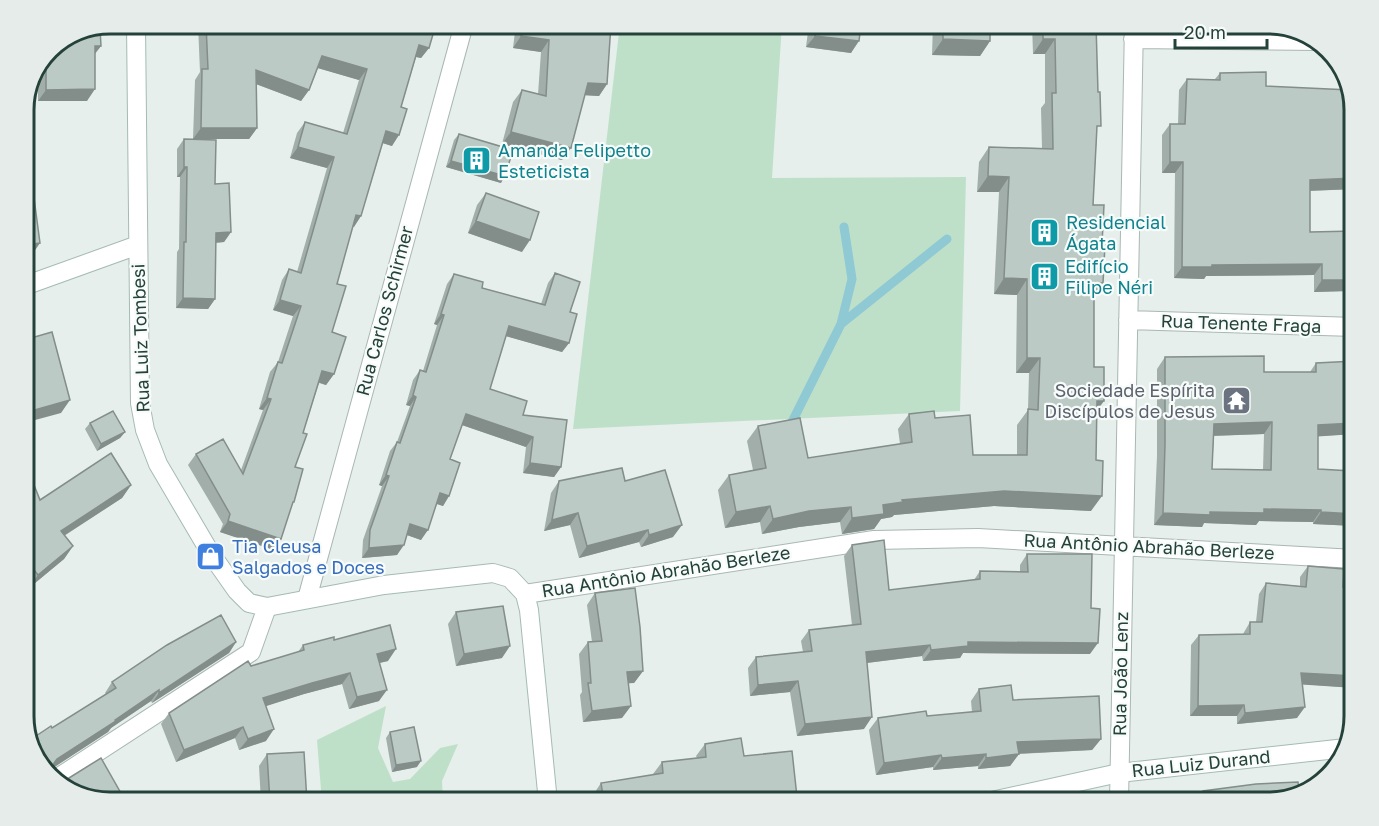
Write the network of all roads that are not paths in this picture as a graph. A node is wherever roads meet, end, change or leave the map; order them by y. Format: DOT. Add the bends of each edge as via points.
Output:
graph roads {
  1 [pos="136,34"];
  2 [pos="461,34"];
  3 [pos="1134,34"];
  4 [pos="1175,34"];
  5 [pos="1298,40"];
  6 [pos="138,245"];
  7 [pos="35,282"];
  8 [pos="1128,320"];
  9 [pos="1344,327"];
  10 [pos="1124,546"];
  11 [pos="1344,558"];
  12 [pos="525,594"];
  13 [pos="307,599"];
  14 [pos="267,607"];
  15 [pos="1337,749"];
  16 [pos="1119,773"];
  17 [pos="63,775"];
  18 [pos="547,792"];
  19 [pos="1033,792"];
  20 [pos="1119,792"];
  1 -- 6 [label="street, Rua Luiz Tombesi"];
  2 -- 13 [label="street, Rua Carlos Schirmer"];
  3 -- 8 [label="street, Rua João Lenz"];
  4 -- 5 [label="street"];
  6 -- 7 [label="street"];
  6 -- 14 [label="street, Rua Luiz Tombesi" via="140,403 145,430 158,464 224,573 249,603"];
  8 -- 9 [label="street, Rua Tenente Fraga"];
  8 -- 10 [label="street, Rua João Lenz"];
  10 -- 11 [label="street, Rua Antônio Abrahão Berleze"];
  10 -- 12 [label="street, Rua Antônio Abrahão Berleze" via="978,537 874,540"];
  10 -- 16 [label="street, Rua João Lenz"];
  12 -- 13 [label="street, Rua Antônio Abrahão Berleze" via="510,579 493,573 414,581"];
  12 -- 18 [label="street"];
  13 -- 14 [label="street, Rua Antônio Abrahão Berleze"];
  14 -- 17 [label="street" via="251,652"];
  15 -- 16 [label="street, Rua Luiz Durand"];
  16 -- 19 [label="street, Rua Luiz Durand"];
  16 -- 20 [label="street, Rua João Lenz"];
}
